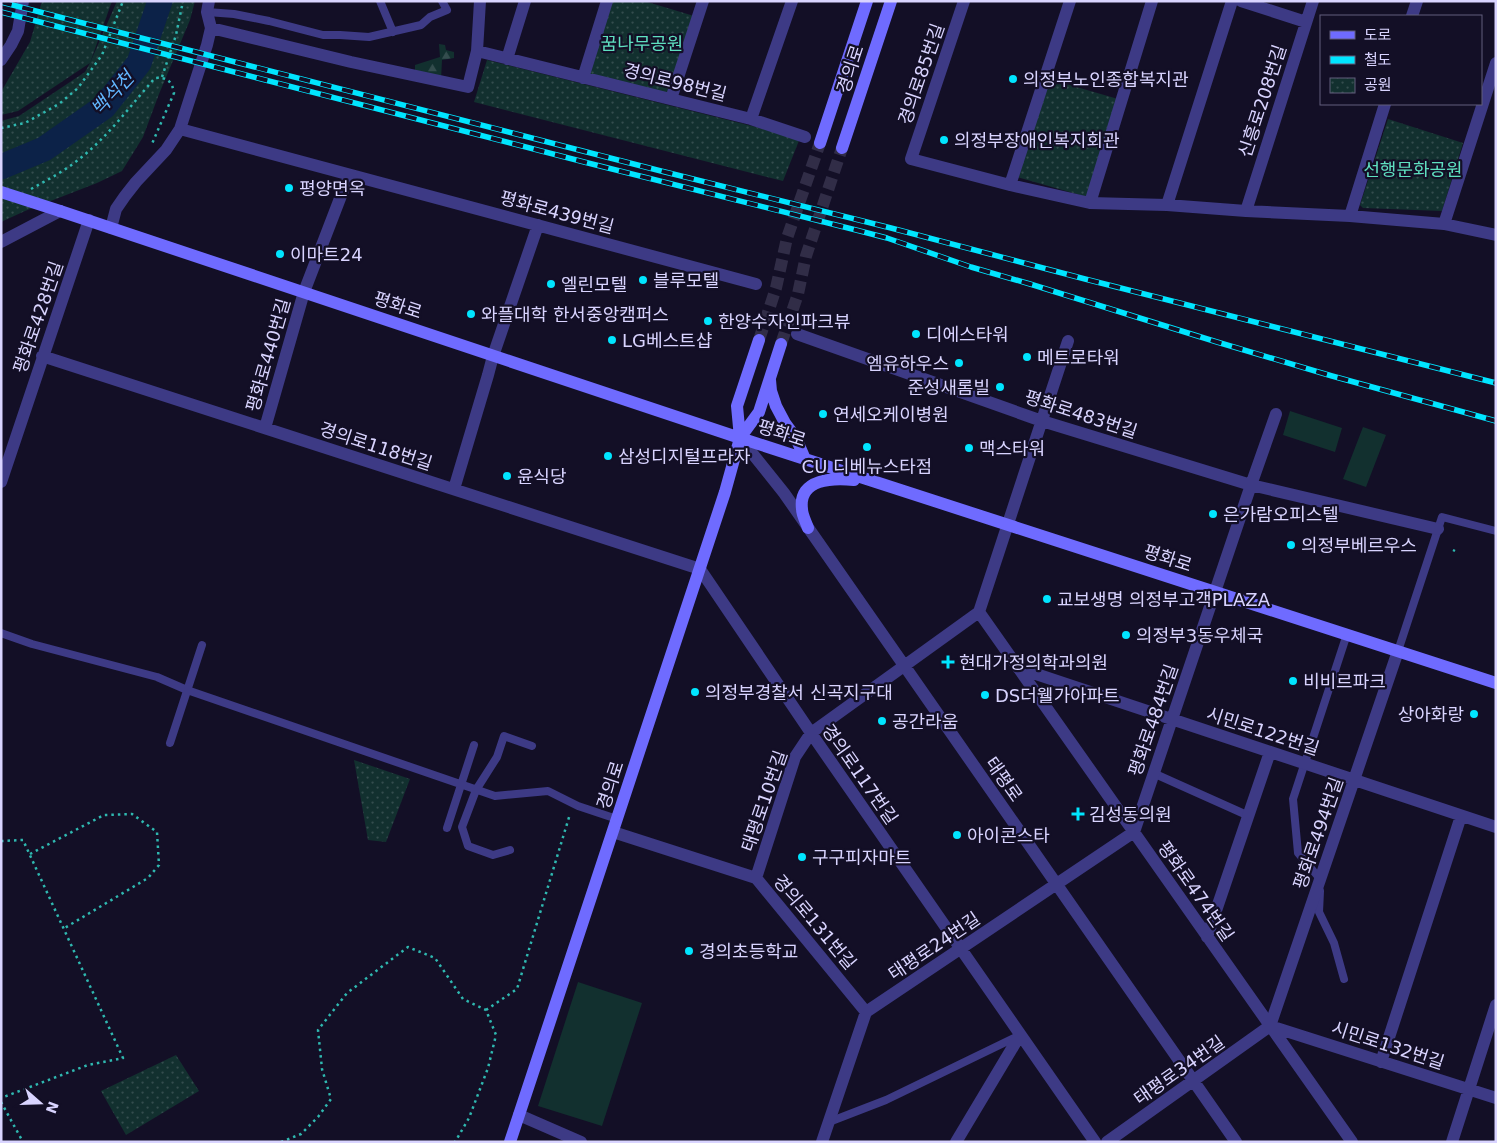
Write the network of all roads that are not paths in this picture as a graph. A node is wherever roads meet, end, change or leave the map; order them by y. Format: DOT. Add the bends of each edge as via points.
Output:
graph roads {
  1 [pos="23,1"];
  2 [pos="380,1"];
  3 [pos="442,1"];
  4 [pos="480,1"];
  5 [pos="525,1"];
  6 [pos="607,1"];
  7 [pos="702,1"];
  8 [pos="792,1"];
  9 [pos="867,1"];
  10 [pos="891,1"];
  11 [pos="964,1"];
  12 [pos="1070,1"];
  13 [pos="1152,1"];
  14 [pos="1232,1"];
  15 [pos="1241,1"];
  16 [pos="1313,1"];
  17 [pos="1417,1"];
  18 [pos="208,7"];
  19 [pos="1412,15"];
  20 [pos="1306,22"];
  21 [pos="211,28"];
  22 [pos="393,32"];
  23 [pos="477,50"];
  24 [pos="507,58"];
  25 [pos="1,60"];
  26 [pos="1496,63"];
  27 [pos="583,78"];
  28 [pos="671,99"];
  29 [pos="1385,105"];
  30 [pos="751,119"];
  31 [pos="180,129"];
  32 [pos="805,137"];
  33 [pos="820,143"];
  34 [pos="842,148"];
  35 [pos="349,174"];
  36 [pos="1010,186"];
  37 [pos="1,192"];
  38 [pos="1090,203"];
  39 [pos="1167,205"];
  40 [pos="60,211"];
  41 [pos="1246,211"];
  42 [pos="1350,216"];
  43 [pos="89,220"];
  44 [pos="1444,224"];
  45 [pos="538,225"];
  46 [pos="111,228"];
  47 [pos="1496,235"];
  48 [pos="1,242"];
  49 [pos="756,284"];
  50 [pos="304,292"];
  51 [pos="797,334"];
  52 [pos="759,340"];
  53 [pos="1068,341"];
  54 [pos="781,344"];
  55 [pos="42,356"];
  56 [pos="493,356"];
  57 [pos="770,379"];
  58 [pos="1276,414"];
  59 [pos="1042,421"];
  60 [pos="265,428"];
  61 [pos="740,438"];
  62 [pos="805,459"];
  63 [pos="1,482"];
  64 [pos="876,482"];
  65 [pos="1251,485"];
  66 [pos="454,489"];
  67 [pos="1007,524"];
  68 [pos="808,528"];
  69 [pos="1438,529"];
  70 [pos="1496,531"];
  71 [pos="700,569"];
  72 [pos="1214,591"];
  73 [pos="979,612"];
  74 [pos="1,633"];
  75 [pos="1347,634"];
  76 [pos="202,644"];
  77 [pos="1398,651"];
  78 [pos="904,665"];
  79 [pos="1018,668"];
  80 [pos="1496,683"];
  81 [pos="187,690"];
  82 [pos="1171,719"];
  83 [pos="811,733"];
  84 [pos="170,743"];
  85 [pos="474,745"];
  86 [pos="532,746"];
  87 [pos="1270,752"];
  88 [pos="1305,764"];
  89 [pos="1153,773"];
  90 [pos="1354,780"];
  91 [pos="461,785"];
  92 [pos="476,790"];
  93 [pos="1249,816"];
  94 [pos="1461,816"];
  95 [pos="617,819"];
  96 [pos="447,828"];
  97 [pos="1496,828"];
  98 [pos="612,832"];
  99 [pos="1134,832"];
  100 [pos="510,850"];
  101 [pos="756,878"];
  102 [pos="1321,878"];
  103 [pos="1056,884"];
  104 [pos="1208,937"];
  105 [pos="960,949"];
  106 [pos="1344,979"];
  107 [pos="1496,1005"];
  108 [pos="866,1012"];
  109 [pos="1270,1026"];
  110 [pos="1020,1035"];
  111 [pos="1381,1062"];
  112 [pos="1193,1081"];
  113 [pos="1469,1090"];
  114 [pos="1496,1098"];
  115 [pos="518,1115"];
  116 [pos="829,1122"];
  117 [pos="510,1142"];
  118 [pos="581,1142"];
  119 [pos="822,1142"];
  120 [pos="956,1142"];
  121 [pos="1095,1142"];
  122 [pos="1107,1142"];
  123 [pos="1236,1142"];
  124 [pos="1352,1142"];
  125 [pos="1452,1142"];
  1 -- 25 [label="street" via="18,31"];
  2 -- 22 [label="lane"];
  3 -- 22 [label="lane" via="446,10 421,25"];
  4 -- 23 [label="street"];
  5 -- 24 [label="street"];
  6 -- 27 [label="street"];
  7 -- 28 [label="street"];
  8 -- 30 [label="street"];
  9 -- 33 [label="main road, 경의로"];
  10 -- 34 [label="main road, 경의로"];
  11 -- 36 [label="street, 경의로85번길" via="911,159"];
  12 -- 36 [label="street"];
  13 -- 38 [label="street"];
  14 -- 39 [label="street"];
  15 -- 20 [label="street"];
  16 -- 20 [label="street, 신흥로208번길"];
  17 -- 19 [label="street"];
  18 -- 21 [label="street"];
  18 -- 22 [label="lane" via="323,35 370,37"];
  20 -- 41 [label="street, 신흥로208번길"];
  21 -- 23 [label="street" via="468,87"];
  21 -- 31 [label="street"];
  23 -- 24 [label="street, 경의로98번길"];
  24 -- 27 [label="street, 경의로98번길"];
  26 -- 44 [label="street"];
  27 -- 28 [label="street, 경의로98번길"];
  28 -- 30 [label="street, 경의로98번길"];
  29 -- 42 [label="street"];
  30 -- 32 [label="street, 경의로98번길"];
  31 -- 35 [label="street, 평화로439번길"];
  31 -- 46 [label="street" via="166,150 125,196 116,209"];
  35 -- 45 [label="street, 평화로439번길"];
  35 -- 50 [label="street"];
  36 -- 38 [label="street"];
  37 -- 40 [label="main road, 평화로, bridge"];
  38 -- 39 [label="street"];
  39 -- 41 [label="street"];
  40 -- 43 [label="main road, 평화로"];
  40 -- 48 [label="street"];
  41 -- 42 [label="street"];
  42 -- 44 [label="street"];
  43 -- 46 [label="main road, 평화로"];
  43 -- 55 [label="street, 평화로428번길"];
  44 -- 47 [label="street"];
  45 -- 49 [label="street, 평화로439번길"];
  45 -- 56 [label="street"];
  46 -- 50 [label="main road, 평화로"];
  50 -- 56 [label="main road, 평화로"];
  50 -- 60 [label="street, 평화로440번길"];
  51 -- 59 [label="street, 평화로483번길"];
  52 -- 61 [label="main road, 경의로" via="736,406"];
  53 -- 59 [label="street"];
  54 -- 57 [label="main road, 경의로"];
  55 -- 60 [label="street, 경의로118번길"];
  55 -- 63 [label="street, 평화로428번길"];
  56 -- 61 [label="main road, 평화로"];
  56 -- 66 [label="street"];
  57 -- 61 [label="main road, 경의로" via="758,412"];
  57 -- 62 [label="main road" via="776,406"];
  58 -- 65 [label="street"];
  59 -- 65 [label="street, 평화로483번길"];
  59 -- 67 [label="street"];
  60 -- 66 [label="street, 경의로118번길"];
  61 -- 62 [label="main road, 평화로"];
  61 -- 68 [label="street, 태평로"];
  61 -- 71 [label="main road, 경의로"];
  62 -- 64 [label="main road, 평화로"];
  64 -- 67 [label="main road, 평화로"];
  64 -- 68 [label="main road" via="837,479 814,485 804,494 802,501"];
  65 -- 69 [label="street, 평화로483번길"];
  65 -- 72 [label="street"];
  66 -- 71 [label="street, 경의로118번길"];
  67 -- 72 [label="main road, 평화로"];
  67 -- 73 [label="street"];
  68 -- 78 [label="street, 태평로"];
  69 -- 70 [label="lane" via="1442,517"];
  69 -- 77 [label="lane"];
  71 -- 83 [label="street, 경의로117번길"];
  71 -- 95 [label="main road, 경의로"];
  72 -- 75 [label="main road, 평화로"];
  72 -- 82 [label="street, 평화로484번길"];
  73 -- 78 [label="street, 태평로10번길"];
  73 -- 79 [label="street, 평화로474번길"];
  74 -- 81 [label="lane" via="156,677"];
  75 -- 77 [label="main road, 평화로"];
  75 -- 88 [label="lane"];
  76 -- 81 [label="lane"];
  77 -- 80 [label="main road, 평화로"];
  77 -- 90 [label="street, 평화로494번길"];
  78 -- 83 [label="street, 태평로10번길"];
  78 -- 103 [label="street, 태평로"];
  79 -- 82 [label="street, 시민로122번길"];
  79 -- 99 [label="street, 평화로474번길"];
  81 -- 84 [label="lane"];
  81 -- 91 [label="lane"];
  82 -- 87 [label="street, 시민로122번길"];
  82 -- 89 [label="street, 평화로484번길"];
  83 -- 101 [label="street, 태평로10번길" via="795,757"];
  83 -- 105 [label="street, 경의로117번길"];
  85 -- 91 [label="lane"];
  86 -- 92 [label="lane" via="504,736 497,756"];
  87 -- 88 [label="street, 시민로122번길"];
  87 -- 93 [label="street"];
  88 -- 90 [label="street, 시민로122번길"];
  88 -- 102 [label="lane" via="1293,799 1298,853"];
  89 -- 93 [label="lane"];
  89 -- 99 [label="street, 평화로484번길"];
  90 -- 94 [label="street, 시민로122번길"];
  90 -- 102 [label="street, 평화로494번길"];
  91 -- 92 [label="lane"];
  91 -- 96 [label="lane"];
  92 -- 95 [label="lane" via="495,796 548,791"];
  92 -- 100 [label="lane" via="462,827 468,846 494,855"];
  93 -- 104 [label="street"];
  94 -- 97 [label="street, 시민로122번길"];
  94 -- 111 [label="street"];
  95 -- 98 [label="main road, 경의로"];
  98 -- 101 [label="street, 경의로131번길"];
  98 -- 115 [label="main road, 경의로"];
  99 -- 103 [label="street, 태평로24번길"];
  99 -- 104 [label="street, 평화로474번길"];
  101 -- 108 [label="street, 경의로131번길"];
  102 -- 106 [label="lane" via="1319,912 1334,944"];
  102 -- 109 [label="street, 평화로494번길"];
  103 -- 105 [label="street, 태평로24번길"];
  103 -- 112 [label="street, 태평로"];
  104 -- 109 [label="street, 평화로474번길"];
  105 -- 108 [label="street, 태평로24번길"];
  105 -- 110 [label="street, 경의로117번길"];
  107 -- 113 [label="street"];
  108 -- 116 [label="street"];
  109 -- 111 [label="street, 시민로132번길"];
  109 -- 112 [label="street, 태평로34번길"];
  109 -- 124 [label="street, 평화로474번길"];
  110 -- 116 [label="lane" via="886,1100"];
  110 -- 120 [label="street"];
  110 -- 121 [label="street, 경의로117번길"];
  111 -- 113 [label="street, 시민로132번길"];
  112 -- 122 [label="street, 태평로34번길"];
  112 -- 123 [label="street, 태평로"];
  113 -- 114 [label="street, 시민로132번길"];
  113 -- 125 [label="street"];
  115 -- 117 [label="main road, 경의로"];
  115 -- 118 [label="street"];
  116 -- 119 [label="street"];
}
